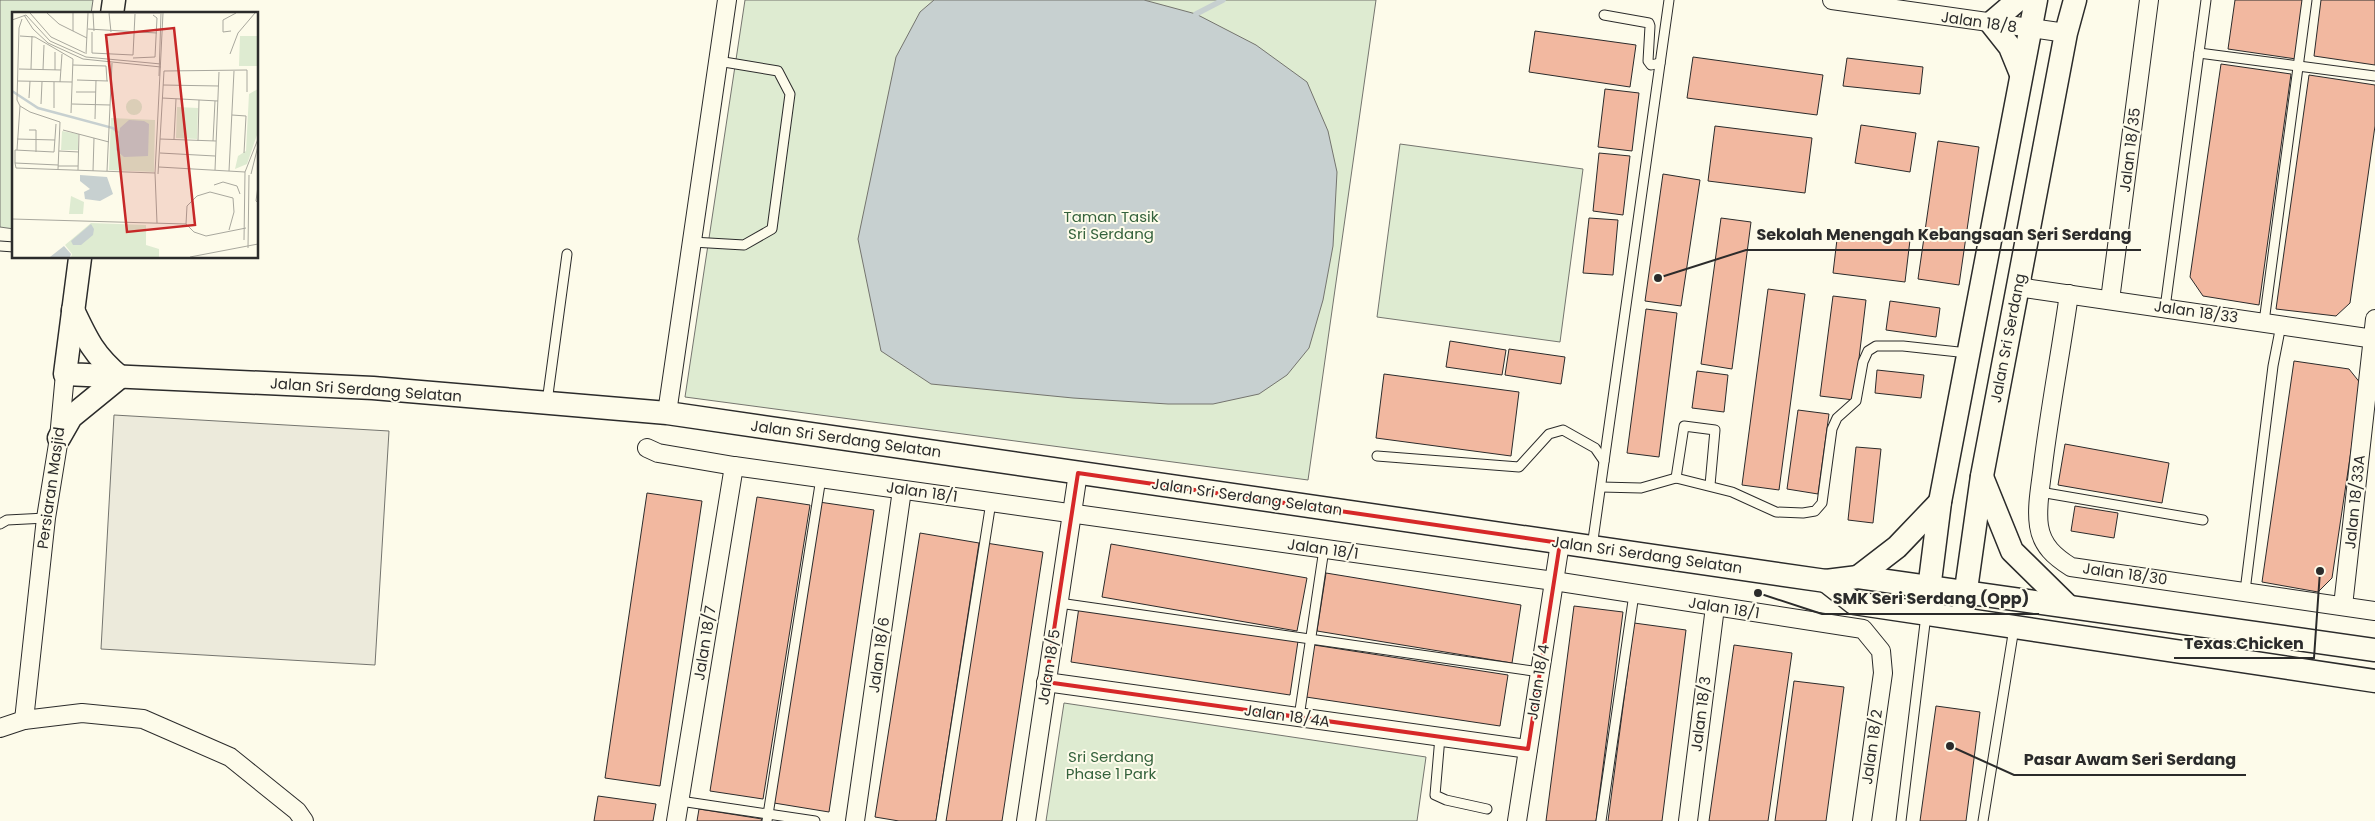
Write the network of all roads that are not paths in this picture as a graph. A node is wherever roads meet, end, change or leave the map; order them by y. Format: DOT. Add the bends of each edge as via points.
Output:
graph roads {
  1 [pos="726,0"];
  2 [pos="1669,0"];
  3 [pos="1832,0"];
  4 [pos="2018,0"];
  5 [pos="2036,0"];
  6 [pos="2075,0"];
  7 [pos="2149,0"];
  8 [pos="2206,0"];
  9 [pos="2308,0"];
  10 [pos="1604,15"];
  11 [pos="1991,24"];
  12 [pos="2030,29"];
  13 [pos="2066,33"];
  14 [pos="2199,53"];
  15 [pos="718,61"];
  16 [pos="1660,64"];
  17 [pos="2299,66"];
  18 [pos="2021,74"];
  19 [pos="2375,76"];
  20 [pos="692,242"];
  21 [pos="566,254"];
  22 [pos="80,259"];
  23 [pos="2017,287"];
  24 [pos="2069,294"];
  25 [pos="2110,300"];
  26 [pos="2165,308"];
  27 [pos="73,310"];
  28 [pos="2375,319"];
  29 [pos="2273,324"];
  30 [pos="2374,339"];
  31 [pos="1968,354"];
  32 [pos="65,374"];
  33 [pos="120,377"];
  34 [pos="546,404"];
  35 [pos="667,413"];
  36 [pos="58,438"];
  37 [pos="647,448"];
  38 [pos="1377,456"];
  39 [pos="1604,461"];
  40 [pos="734,466"];
  41 [pos="1078,473"];
  42 [pos="1982,476"];
  43 [pos="821,478"];
  44 [pos="1676,478"];
  45 [pos="1710,485"];
  46 [pos="1601,487"];
  47 [pos="902,490"];
  48 [pos="2040,492"];
  49 [pos="991,502"];
  50 [pos="1940,502"];
  51 [pos="1072,514"];
  52 [pos="46,518"];
  53 [pos="2204,520"];
  54 [pos="0,524"];
  55 [pos="1560,543"];
  56 [pos="1592,547"];
  57 [pos="1324,549"];
  58 [pos="1858,576"];
  59 [pos="1554,581"];
  60 [pos="1826,581"];
  61 [pos="1929,587"];
  62 [pos="2245,591"];
  63 [pos="1966,592"];
  64 [pos="1634,594"];
  65 [pos="1059,603"];
  66 [pos="2068,606"];
  67 [pos="2343,606"];
  68 [pos="1715,607"];
  69 [pos="2375,611"];
  70 [pos="1926,613"];
  71 [pos="1962,618"];
  72 [pos="2014,626"];
  73 [pos="1310,640"];
  74 [pos="2375,650"];
  75 [pos="1540,672"];
  76 [pos="1882,672"];
  77 [pos="2375,681"];
  78 [pos="1046,682"];
  79 [pos="1299,717"];
  80 [pos="24,720"];
  81 [pos="0,728"];
  82 [pos="1440,737"];
  83 [pos="1528,749"];
  84 [pos="680,801"];
  85 [pos="1487,809"];
  86 [pos="768,818"];
  87 [pos="304,821"];
  88 [pos="676,821"];
  89 [pos="815,821"];
  90 [pos="855,821"];
  91 [pos="941,821"];
  92 [pos="1026,821"];
  93 [pos="1517,821"];
  94 [pos="1601,821"];
  95 [pos="1688,821"];
  96 [pos="1862,821"];
  97 [pos="1901,821"];
  98 [pos="1983,821"];
  1 -- 15 [label="street"];
  2 -- 16 [label="lane"];
  3 -- 11 [label="street, Jalan 18/8"];
  4 -- 11 [label="street"];
  5 -- 12 [label="street"];
  6 -- 13 [label="street, Jalan Sri Serdang"];
  7 -- 25 [label="street, Jalan 18/35"];
  8 -- 14 [label="lane"];
  9 -- 17 [label="lane"];
  10 -- 16 [label="lane" via="1649,23 1648,61 1651,65"];
  11 -- 12 [label="street, Jalan 18/8"];
  11 -- 18 [label="street" via="2010,47"];
  12 -- 13 [label="street, Jalan 18/8"];
  12 -- 18 [label="street"];
  13 -- 23 [label="street, Jalan Sri Serdang"];
  14 -- 17 [label="lane"];
  14 -- 26 [label="lane"];
  15 -- 20 [label="street"];
  15 -- 20 [label="lane" via="778,71 790,94 772,229 744,245"];
  16 -- 39 [label="lane"];
  17 -- 19 [label="lane"];
  17 -- 29 [label="lane"];
  18 -- 31 [label="street"];
  20 -- 35 [label="street"];
  21 -- 34 [label="lane"];
  22 -- 27 [label="street, Persiaran Masjid"];
  23 -- 24 [label="street, Jalan 18/33"];
  23 -- 42 [label="street, Jalan Sri Serdang"];
  24 -- 25 [label="street, Jalan 18/33"];
  24 -- 48 [label="street, Jalan 18/30"];
  25 -- 26 [label="street, Jalan 18/33"];
  26 -- 29 [label="street, Jalan 18/33"];
  27 -- 32 [label="street, Persiaran Masjid"];
  27 -- 33 [label="street" via="90,345"];
  28 -- 30 [label="street, Jalan 18/33A"];
  29 -- 30 [label="street, Jalan 18/33"];
  29 -- 62 [label="lane" via="2273,366"];
  30 -- 67 [label="street, Jalan 18/33A"];
  31 -- 45 [label="lane" via="1903,346 1876,346 1868,351 1856,401 1836,418 1832,428 1822,503 1815,511 1776,512"];
  31 -- 50 [label="street"];
  32 -- 33 [label="street, Jalan Sri Serdang Selatan"];
  32 -- 36 [label="street, Persiaran Masjid"];
  33 -- 34 [label="street, Jalan Sri Serdang Selatan" via="373,388"];
  33 -- 36 [label="street" via="71,417"];
  34 -- 35 [label="street, Jalan Sri Serdang Selatan"];
  35 -- 41 [label="street, Jalan Sri Serdang Selatan"];
  36 -- 52 [label="street, Persiaran Masjid"];
  37 -- 40 [label="street, Jalan 18/1" via="658,453"];
  38 -- 39 [label="lane" via="1519,467 1549,434 1563,430 1595,448"];
  39 -- 46 [label="lane"];
  40 -- 43 [label="street, Jalan 18/1"];
  40 -- 84 [label="street, Jalan 18/7"];
  41 -- 51 [label="street, Jalan 18/5"];
  41 -- 55 [label="street, Jalan Sri Serdang Selatan"];
  42 -- 63 [label="street, Jalan Sri Serdang"];
  42 -- 66 [label="street" via="2012,551"];
  43 -- 47 [label="street, Jalan 18/1"];
  43 -- 86 [label="lane"];
  44 -- 45 [label="lane"];
  44 -- 45 [label="lane" via="1684,426 1715,430"];
  44 -- 46 [label="lane" via="1641,488"];
  46 -- 56 [label="lane"];
  47 -- 49 [label="street, Jalan 18/1"];
  47 -- 90 [label="street, Jalan 18/6"];
  48 -- 53 [label="lane"];
  48 -- 62 [label="street, Jalan 18/30" via="2039,526 2046,548 2071,566"];
  49 -- 51 [label="street, Jalan 18/1"];
  49 -- 91 [label="lane"];
  50 -- 58 [label="street" via="1897,547"];
  50 -- 61 [label="street"];
  51 -- 57 [label="street, Jalan 18/1"];
  51 -- 65 [label="street, Jalan 18/5"];
  52 -- 54 [label="lane" via="7,520"];
  52 -- 80 [label="street, Persiaran Masjid"];
  55 -- 56 [label="street, Jalan Sri Serdang Selatan"];
  55 -- 59 [label="street, Jalan 18/4"];
  56 -- 60 [label="street, Jalan Sri Serdang Selatan"];
  57 -- 59 [label="street, Jalan 18/1"];
  57 -- 73 [label="lane"];
  58 -- 60 [label="street, Jalan Sri Serdang Selatan"];
  58 -- 61 [label="street, Jalan Sri Serdang Selatan"];
  59 -- 64 [label="street, Jalan 18/1"];
  59 -- 75 [label="street, Jalan 18/4"];
  60 -- 70 [label="street, Jalan Sri Serdang Selatan" via="1854,603"];
  61 -- 63 [label="street, Jalan Sri Serdang Selatan"];
  61 -- 70 [label="street"];
  62 -- 67 [label="street, Jalan 18/30"];
  63 -- 66 [label="street, Jalan Sri Serdang Selatan"];
  63 -- 71 [label="street, Jalan Sri Serdang"];
  64 -- 68 [label="street, Jalan 18/1"];
  64 -- 94 [label="lane"];
  65 -- 73 [label="lane"];
  65 -- 78 [label="street, Jalan 18/5"];
  66 -- 74 [label="street, Jalan Sri Serdang Selatan"];
  67 -- 69 [label="street, Jalan 18/30"];
  68 -- 76 [label="street, Jalan 18/1" via="1863,629 1881,652"];
  68 -- 95 [label="street, Jalan 18/3"];
  70 -- 71 [label="street, Jalan Sri Serdang Selatan"];
  70 -- 97 [label="lane"];
  71 -- 72 [label="street, Jalan Sri Serdang Selatan"];
  72 -- 77 [label="street, Jalan Sri Serdang Selatan"];
  72 -- 98 [label="lane"];
  73 -- 75 [label="lane"];
  73 -- 79 [label="lane"];
  75 -- 83 [label="street, Jalan 18/4"];
  76 -- 96 [label="street, Jalan 18/2"];
  78 -- 79 [label="street, Jalan 18/4A"];
  78 -- 92 [label="street, Jalan 18/5"];
  79 -- 82 [label="street, Jalan 18/4A"];
  80 -- 81 [label="street"];
  80 -- 87 [label="street" via="82,713 143,720 230,757 297,811"];
  82 -- 83 [label="street, Jalan 18/4A"];
  82 -- 85 [label="lane" via="1435,795"];
  83 -- 93 [label="street, Jalan 18/4"];
  84 -- 86 [label="lane"];
  84 -- 88 [label="street, Jalan 18/7"];
  86 -- 89 [label="lane"];
}
